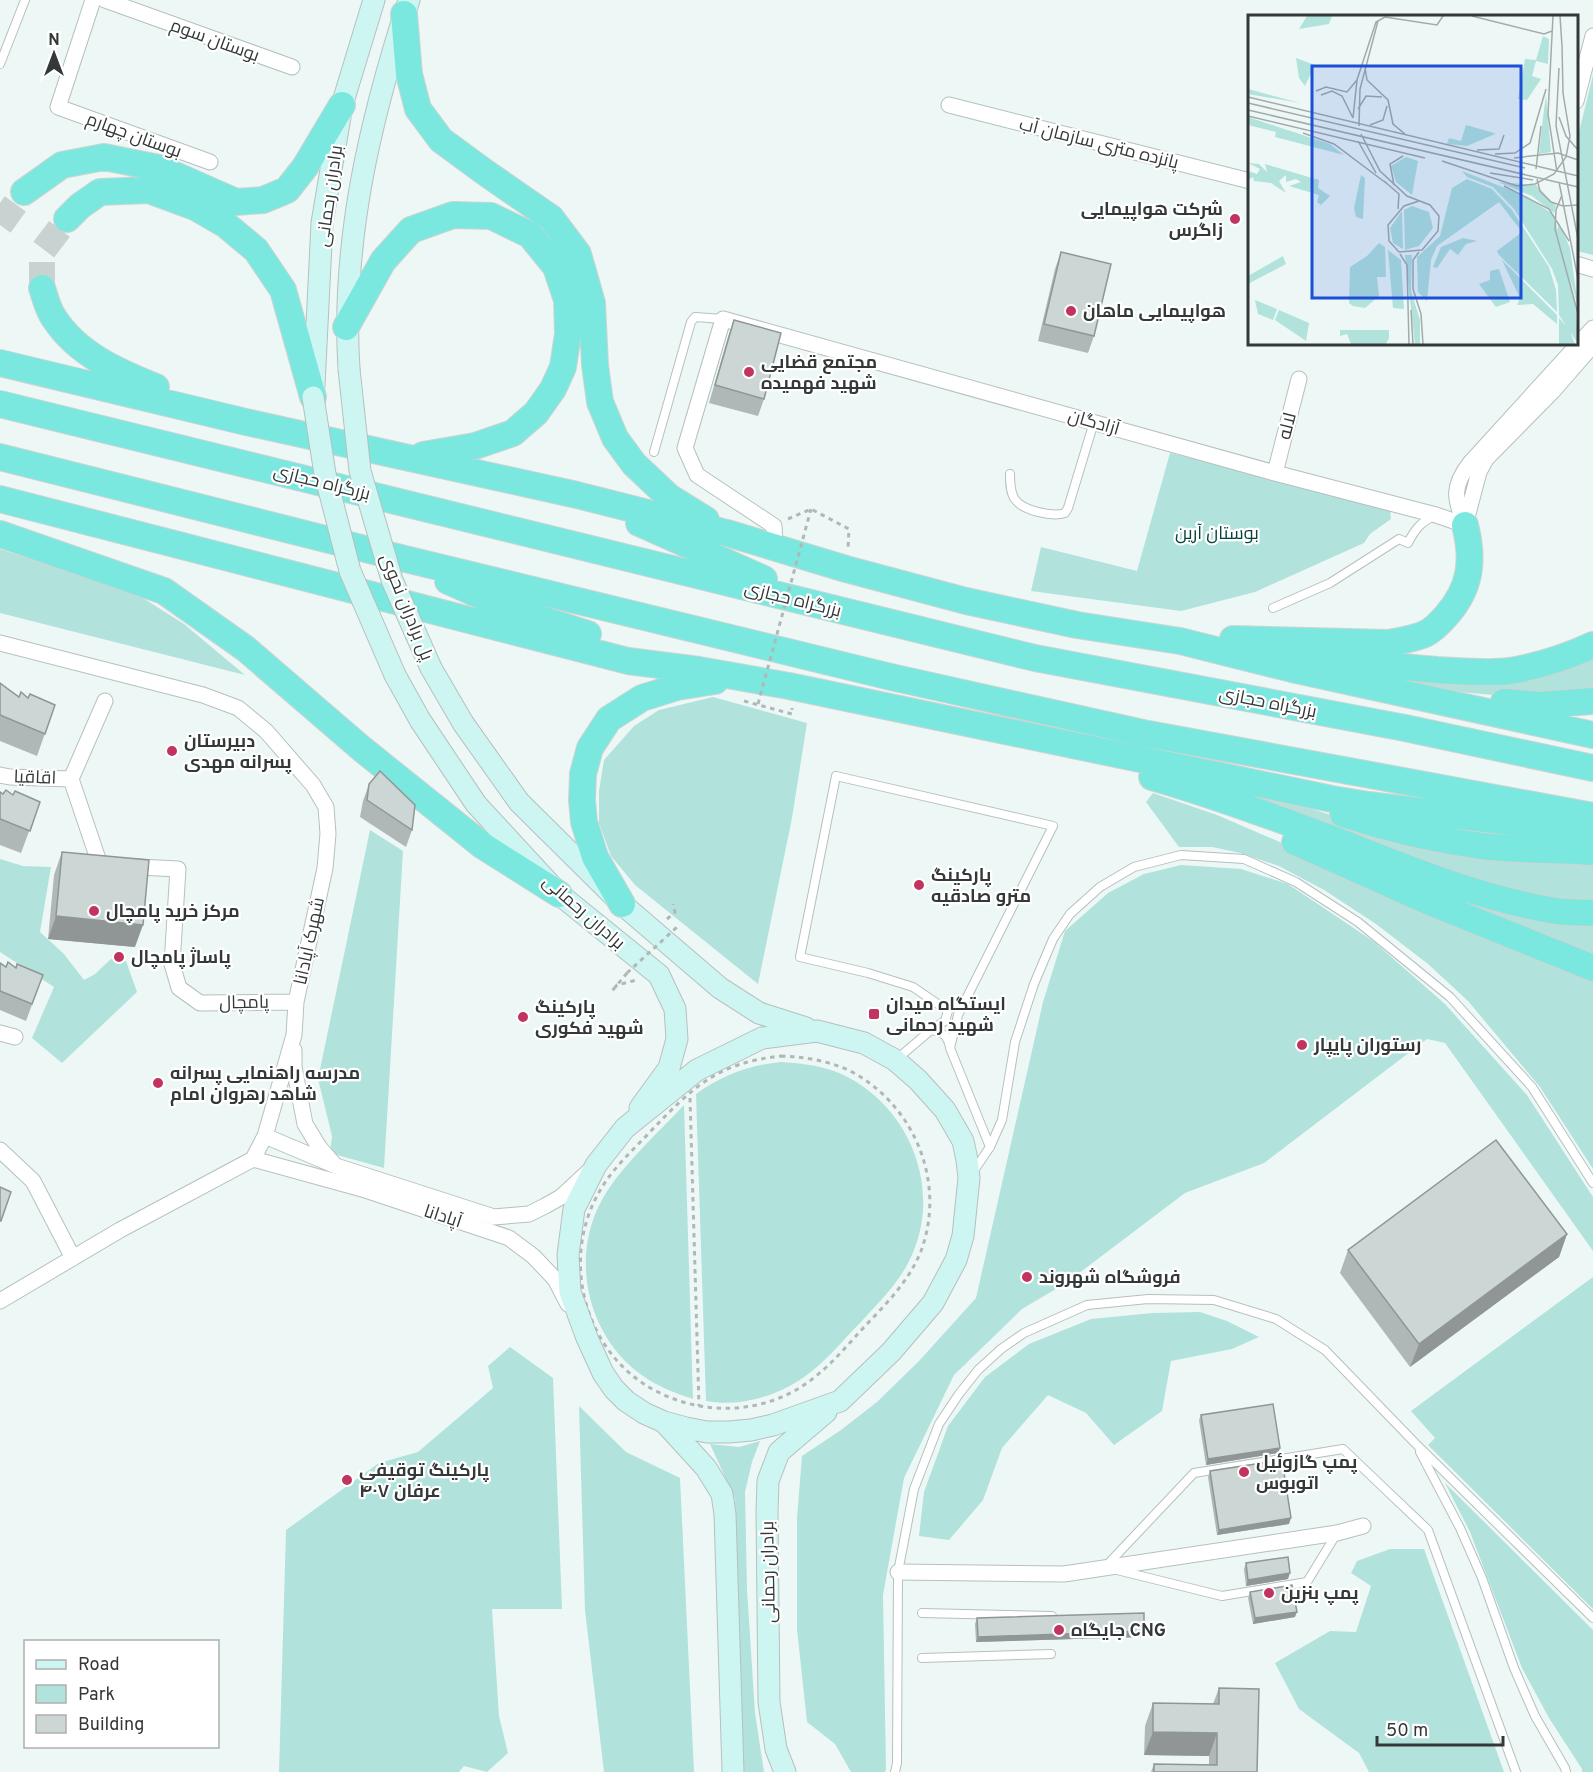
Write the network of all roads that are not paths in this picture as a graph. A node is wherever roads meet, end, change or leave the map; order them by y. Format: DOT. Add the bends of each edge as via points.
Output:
graph roads {
  1 [pos="25,0"];
  2 [pos="93,0"];
  3 [pos="105,0"];
  4 [pos="374,0"];
  5 [pos="406,7"];
  6 [pos="1593,36"];
  7 [pos="0,64"];
  8 [pos="292,67"];
  9 [pos="1578,93"];
  10 [pos="342,105"];
  11 [pos="949,105"];
  12 [pos="210,162"];
  13 [pos="1248,180"];
  14 [pos="24,192"];
  15 [pos="67,219"];
  16 [pos="1578,265"];
  17 [pos="1593,269"];
  18 [pos="42,288"];
  19 [pos="723,319"];
  20 [pos="346,327"];
  21 [pos="1593,328"];
  22 [pos="1578,344"];
  23 [pos="1578,345"];
  24 [pos="1593,345"];
  25 [pos="0,363"];
  26 [pos="349,369"];
  27 [pos="1299,379"];
  28 [pos="313,397"];
  29 [pos="0,404"];
  30 [pos="246,422"];
  31 [pos="1094,422"];
  32 [pos="654,452"];
  33 [pos="0,457"];
  34 [pos="409,458"];
  35 [pos="1275,473"];
  36 [pos="1010,474"];
  37 [pos="577,495"];
  38 [pos="0,500"];
  39 [pos="1436,515"];
  40 [pos="1465,525"];
  41 [pos="727,533"];
  42 [pos="0,534"];
  43 [pos="775,537"];
  44 [pos="393,556"];
  45 [pos="1274,608"];
  46 [pos="833,610"];
  47 [pos="1233,639"];
  48 [pos="1180,641"];
  49 [pos="0,643"];
  50 [pos="1593,645"];
  51 [pos="431,668"];
  52 [pos="699,670"];
  53 [pos="395,675"];
  54 [pos="789,686"];
  55 [pos="1417,696"];
  56 [pos="105,701"];
  57 [pos="1589,701"];
  58 [pos="985,726"];
  59 [pos="1593,735"];
  60 [pos="1593,768"];
  61 [pos="0,775"];
  62 [pos="71,778"];
  63 [pos="1167,781"];
  64 [pos="1264,786"];
  65 [pos="1593,816"];
  66 [pos="1593,832"];
  67 [pos="1593,852"];
  68 [pos="558,894"];
  69 [pos="622,904"];
  70 [pos="1593,913"];
  71 [pos="1593,968"];
  72 [pos="296,1002"];
  73 [pos="931,1030"];
  74 [pos="817,1031"];
  75 [pos="0,1033"];
  76 [pos="294,1035"];
  77 [pos="15,1037"];
  78 [pos="950,1048"];
  79 [pos="895,1060"];
  80 [pos="625,1128"];
  81 [pos="265,1136"];
  82 [pos="990,1147"];
  83 [pos="0,1150"];
  84 [pos="253,1159"];
  85 [pos="596,1165"];
  86 [pos="336,1166"];
  87 [pos="969,1178"];
  88 [pos="1593,1183"];
  89 [pos="73,1258"];
  90 [pos="0,1301"];
  91 [pos="587,1338"];
  92 [pos="840,1401"];
  93 [pos="664,1422"];
  94 [pos="1416,1444"];
  95 [pos="1363,1526"];
  96 [pos="1337,1533"];
  97 [pos="1105,1568"];
  98 [pos="898,1572"];
  99 [pos="922,1613"];
  100 [pos="1052,1616"];
  101 [pos="1593,1618"];
  102 [pos="1051,1654"];
  103 [pos="922,1658"];
  104 [pos="733,1772"];
  105 [pos="785,1772"];
  106 [pos="895,1772"];
  107 [pos="1516,1772"];
  108 [pos="1566,1772"];
  1 -- 7 [label="lane"];
  2 -- 12 [label="street, بوستان چهارم" via="58,107"];
  3 -- 8 [label="street, بوستان سوم"];
  4 -- 10 [label="main road, برادران رحمانی"];
  5 -- 20 [label="main road, برادران رحمانی" via="362,174"];
  5 -- 41 [label="highway" via="409,74 418,109 441,140 551,218 578,254 592,303 600,402 615,438 634,464 669,497"];
  6 -- 9 [label="street"];
  10 -- 14 [label="highway" via="305,167 286,190 263,200 236,202 159,168 104,157 62,165"];
  10 -- 28 [label="main road, برادران رحمانی" via="322,223"];
  11 -- 13 [label="street, پانزده متری سازمان آب"];
  15 -- 28 [label="highway" via="100,192 149,190 195,207 226,225 256,250 283,290"];
  16 -- 17 [label="street"];
  18 -- 30 [label="highway" via="53,317 77,346 120,373"];
  19 -- 31 [label="street, آزادگان"];
  19 -- 32 [label="lane" via="700,316 692,322"];
  19 -- 43 [label="street" via="685,448 697,475"];
  20 -- 26 [label="main road, برادران رحمانی"];
  20 -- 34 [label="highway" via="383,261 411,230 453,215 491,216 531,235 556,267 567,300 568,334 563,366 536,413 513,433 475,446"];
  21 -- 22 [label="street"];
  23 -- 40 [label="street" via="1460,476 1456,504"];
  24 -- 40 [label="street" via="1485,459"];
  25 -- 30 [label="highway"];
  26 -- 51 [label="main road, پل برادران نحوی, bridge" via="360,471 392,580"];
  27 -- 35 [label="street, لاله"];
  28 -- 53 [label="main road, پل برادران نحوی, bridge" via="325,474 350,571"];
  29 -- 46 [label="highway, بزرگراه حجازی"];
  30 -- 34 [label="highway"];
  31 -- 35 [label="street, آزادگان"];
  31 -- 36 [label="lane" via="1065,513 1056,516 1025,508 1014,499"];
  33 -- 44 [label="highway"];
  34 -- 37 [label="highway"];
  35 -- 39 [label="street, آزادگان"];
  37 -- 41 [label="highway"];
  37 -- 46 [label="highway"];
  38 -- 52 [label="highway" via="628,661"];
  39 -- 40 [label="street, آزادگان"];
  39 -- 45 [label="lane" via="1422,521 1408,543 1399,539 1330,583"];
  40 -- 47 [label="highway" via="1470,559 1463,591 1439,623 1426,633 1388,643"];
  41 -- 43 [label="highway"];
  42 -- 68 [label="highway" via="164,591 246,649 483,846"];
  43 -- 48 [label="highway" via="966,601 1077,625"];
  44 -- 52 [label="highway" via="511,609"];
  44 -- 65 [label="highway" via="891,677 1143,733"];
  46 -- 60 [label="highway, بزرگراه حجازی" via="1035,658 1406,728"];
  47 -- 48 [label="highway"];
  47 -- 50 [label="highway" via="1318,657 1465,672 1508,671 1545,663"];
  48 -- 55 [label="highway"];
  49 -- 72 [label="street, شهرک آپادانا" via="203,695 237,708 266,731 313,785 326,807 328,834 325,868"];
  51 -- 69 [label="main road, برادران رحمانی" via="463,723 519,802"];
  52 -- 54 [label="highway"];
  53 -- 68 [label="main road, برادران رحمانی" via="476,804"];
  54 -- 58 [label="highway"];
  54 -- 69 [label="highway" via="715,681 677,687 642,698 609,719 590,748 582,800 584,822 595,856"];
  55 -- 57 [label="highway" via="1540,705"];
  55 -- 59 [label="highway"];
  56 -- 62 [label="street"];
  58 -- 63 [label="highway"];
  58 -- 64 [label="highway"];
  61 -- 62 [label="street, اقاقیا"];
  62 -- 72 [label="street, پامچال" via="100,865 178,869 172,964 179,988 200,1003"];
  63 -- 70 [label="highway" via="1466,889 1521,904"];
  63 -- 71 [label="highway" via="1427,901"];
  64 -- 66 [label="highway" via="1369,805"];
  64 -- 67 [label="highway" via="1416,835 1485,846"];
  68 -- 80 [label="main road, برادران رحمانی" via="659,975 675,1010 677,1039 669,1068"];
  69 -- 74 [label="main road, برادران رحمانی" via="720,988 759,1013"];
  72 -- 76 [label="street, شهرک آپادانا"];
  73 -- 78 [label="lane" via="943,1033"];
  73 -- 78 [label="lane" via="945,1022 948,1011 913,987 800,957 836,776 1053,826 957,1014"];
  73 -- 79 [label="lane"];
  74 -- 79 [label="main road, برادران رحمانی" via="864,1043"];
  74 -- 80 [label="main road" via="762,1038 697,1070"];
  75 -- 77 [label="street"];
  76 -- 81 [label="street, شهرک آپادانا"];
  76 -- 86 [label="street" via="294,1067 305,1124"];
  78 -- 82 [label="lane"];
  79 -- 87 [label="main road, برادران رحمانی" via="945,1110 963,1141"];
  80 -- 85 [label="main road"];
  81 -- 84 [label="street, شهرک آپادانا"];
  81 -- 86 [label="street, آپادانا"];
  82 -- 87 [label="lane"];
  82 -- 88 [label="lane" via="1002,1120 1015,1042 1053,939 1070,914 1100,887 1134,867 1181,855 1244,859 1296,882 1358,922 1450,997 1532,1087"];
  83 -- 89 [label="street" via="33,1181"];
  84 -- 89 [label="street"];
  84 -- 91 [label="street, آپادانا" via="362,1189 509,1238 555,1279"];
  85 -- 86 [label="street, آپادانا" via="561,1197 545,1206 529,1214 501,1217"];
  85 -- 91 [label="main road" via="574,1209 568,1255 570,1292"];
  87 -- 92 [label="main road, برادران رحمانی" via="963,1236 956,1260 933,1303 891,1352"];
  89 -- 90 [label="street"];
  91 -- 93 [label="main road" via="614,1389 644,1413"];
  92 -- 93 [label="main road" via="751,1430 707,1432"];
  92 -- 105 [label="main road, برادران رحمانی" via="778,1452 768,1481 769,1702 776,1749"];
  93 -- 104 [label="main road" via="706,1468 722,1494"];
  94 -- 98 [label="lane" via="1325,1350 1276,1319 1214,1300 1148,1299 1087,1305 1024,1333 1001,1348 959,1394 939,1424 914,1489"];
  94 -- 101 [label="lane"];
  94 -- 108 [label="lane" via="1460,1528 1514,1668"];
  95 -- 96 [label="street"];
  96 -- 97 [label="street"];
  96 -- 97 [label="lane" via="1306,1582 1222,1596"];
  97 -- 98 [label="street" via="1064,1574"];
  97 -- 107 [label="lane" via="1194,1473 1343,1449 1428,1530"];
  98 -- 106 [label="lane"];
  99 -- 100 [label="lane"];
  102 -- 103 [label="lane"];
}
